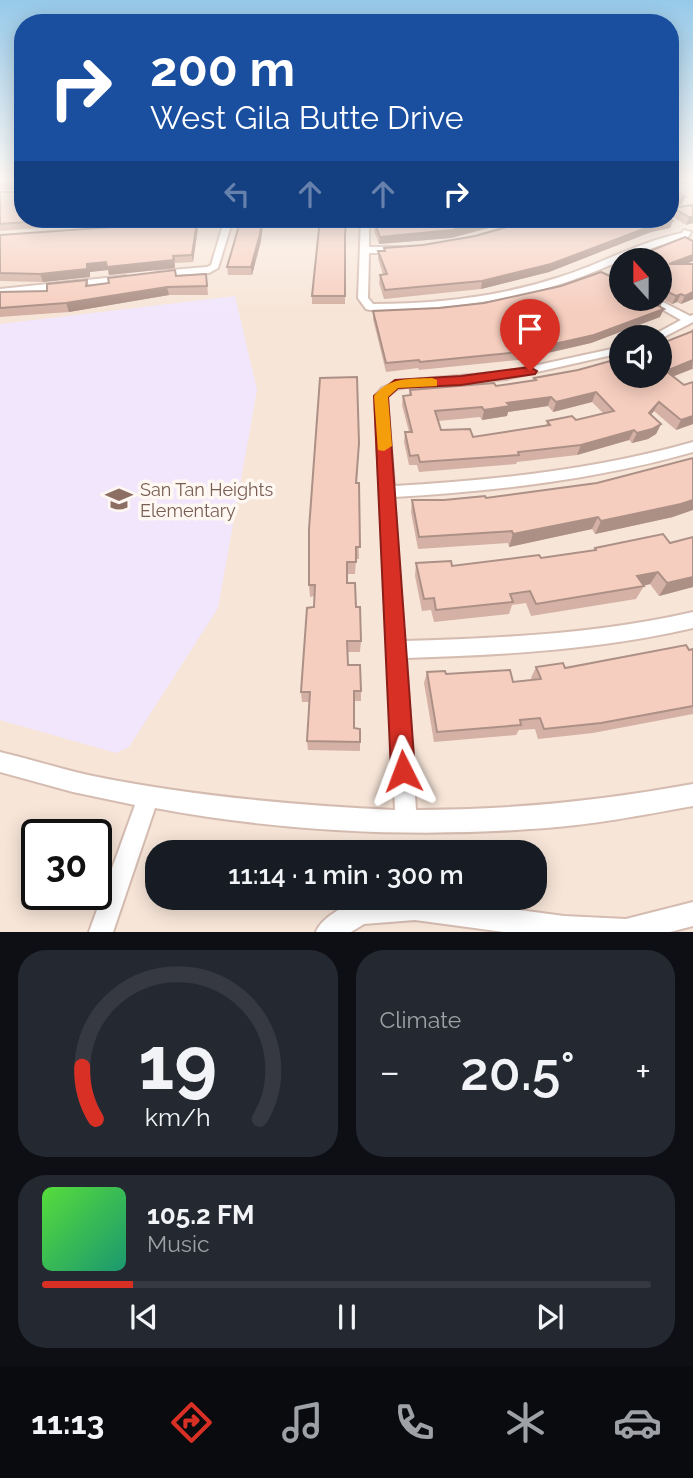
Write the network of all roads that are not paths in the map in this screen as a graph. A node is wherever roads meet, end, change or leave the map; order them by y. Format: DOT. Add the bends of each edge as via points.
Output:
graph roads {
  1 [pos="679,227"];
  2 [pos="226,228"];
  3 [pos="364,228"];
  4 [pos="363,250"];
  5 [pos="408,250"];
  6 [pos="151,275"];
  7 [pos="138,277"];
  8 [pos="0,292"];
  9 [pos="672,310"];
  10 [pos="691,319"];
  11 [pos="672,328"];
  12 [pos="609,353"];
  13 [pos="693,447"];
  14 [pos="387,492"];
  15 [pos="693,620"];
  16 [pos="396,650"];
  17 [pos="0,761"];
  18 [pos="149,795"];
  19 [pos="693,796"];
  20 [pos="406,820"];
  21 [pos="693,914"];
  22 [pos="101,932"];
  23 [pos="328,932"];
  1 -- 4 [label="street" via="685,235 656,242 597,272 496,298 449,304 370,307 363,298"];
  2 -- 6 [label="street" via="215,266 209,270"];
  3 -- 4 [label="street"];
  4 -- 5 [label="street"];
  7 -- 8 [label="street"];
  9 -- 10 [label="street"];
  10 -- 11 [label="street"];
  12 -- 14 [label="street" via="530,371 387,388 381,396"];
  13 -- 14 [label="street" via="557,478"];
  14 -- 16 [label="street"];
  15 -- 16 [label="street" via="649,632 540,645"];
  16 -- 20 [label="street"];
  17 -- 18 [label="street" via="96,787"];
  18 -- 20 [label="street" via="250,810"];
  18 -- 22 [label="street"];
  19 -- 20 [label="street" via="648,806 516,819"];
  21 -- 23 [label="street" via="626,931 564,929 415,908 361,912"];
}
